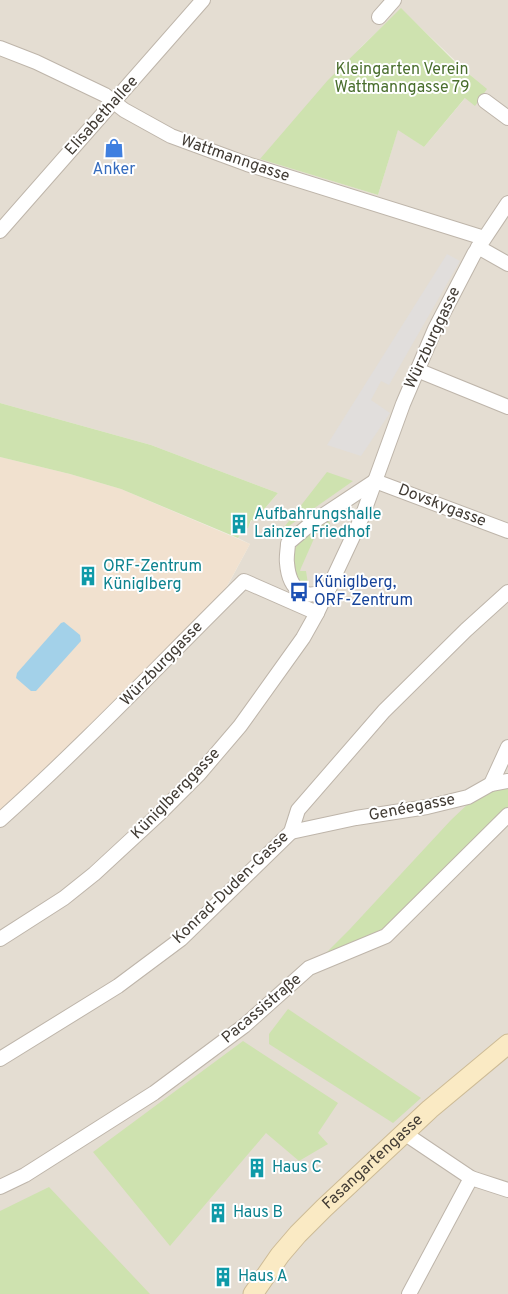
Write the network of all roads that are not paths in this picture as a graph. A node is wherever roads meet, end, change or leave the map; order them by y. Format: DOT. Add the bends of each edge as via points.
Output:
graph roads {
  1 [pos="203,0"];
  2 [pos="394,0"];
  3 [pos="379,17"];
  4 [pos="0,48"];
  5 [pos="485,101"];
  6 [pos="114,103"];
  7 [pos="508,118"];
  8 [pos="508,203"];
  9 [pos="0,231"];
  10 [pos="481,243"];
  11 [pos="508,264"];
  12 [pos="417,370"];
  13 [pos="508,407"];
  14 [pos="375,481"];
  15 [pos="508,531"];
  16 [pos="330,587"];
  17 [pos="508,592"];
  18 [pos="317,613"];
  19 [pos="508,747"];
  20 [pos="508,780"];
  21 [pos="491,784"];
  22 [pos="508,815"];
  23 [pos="0,820"];
  24 [pos="291,832"];
  25 [pos="0,939"];
  26 [pos="508,1044"];
  27 [pos="0,1059"];
  28 [pos="404,1133"];
  29 [pos="471,1178"];
  30 [pos="0,1187"];
  31 [pos="508,1190"];
  32 [pos="253,1294"];
  33 [pos="409,1294"];
  1 -- 6 [label="street, Elisabethallee"];
  2 -- 3 [label="street"];
  4 -- 6 [label="street, Wattmanngasse" via="105,95"];
  5 -- 7 [label="street"];
  6 -- 9 [label="street, Elisabethallee"];
  6 -- 10 [label="street, Wattmanngasse" via="171,136"];
  8 -- 10 [label="street, Würzburggasse"];
  10 -- 11 [label="street, Wattmanngasse"];
  10 -- 12 [label="street, Würzburggasse"];
  12 -- 13 [label="street"];
  12 -- 14 [label="street, Würzburggasse"];
  14 -- 15 [label="street, Dovskygasse"];
  14 -- 16 [label="street, Würzburggasse"];
  14 -- 16 [label="street" via="313,522 288,543 286,562 293,586 309,595"];
  16 -- 18 [label="street"];
  17 -- 24 [label="street, Konrad-Duden-Gasse" via="384,711 298,810"];
  18 -- 23 [label="street, Würzburggasse" via="244,581 128,699"];
  18 -- 25 [label="street, Küniglberggasse" via="303,638 240,726 199,774 94,874 64,898"];
  19 -- 21 [label="street"];
  20 -- 21 [label="street, Genéegasse"];
  21 -- 24 [label="street, Genéegasse" via="468,797 427,807"];
  22 -- 30 [label="street, Pacassistraße" via="386,936 309,968 244,1026 154,1094"];
  24 -- 27 [label="street, Konrad-Duden-Gasse" via="181,939 118,986"];
  26 -- 28 [label="main road, Fasangartengasse"];
  28 -- 29 [label="street"];
  28 -- 32 [label="main road, Fasangartengasse" via="298,1234"];
  29 -- 31 [label="street"];
  29 -- 33 [label="street"];
}
